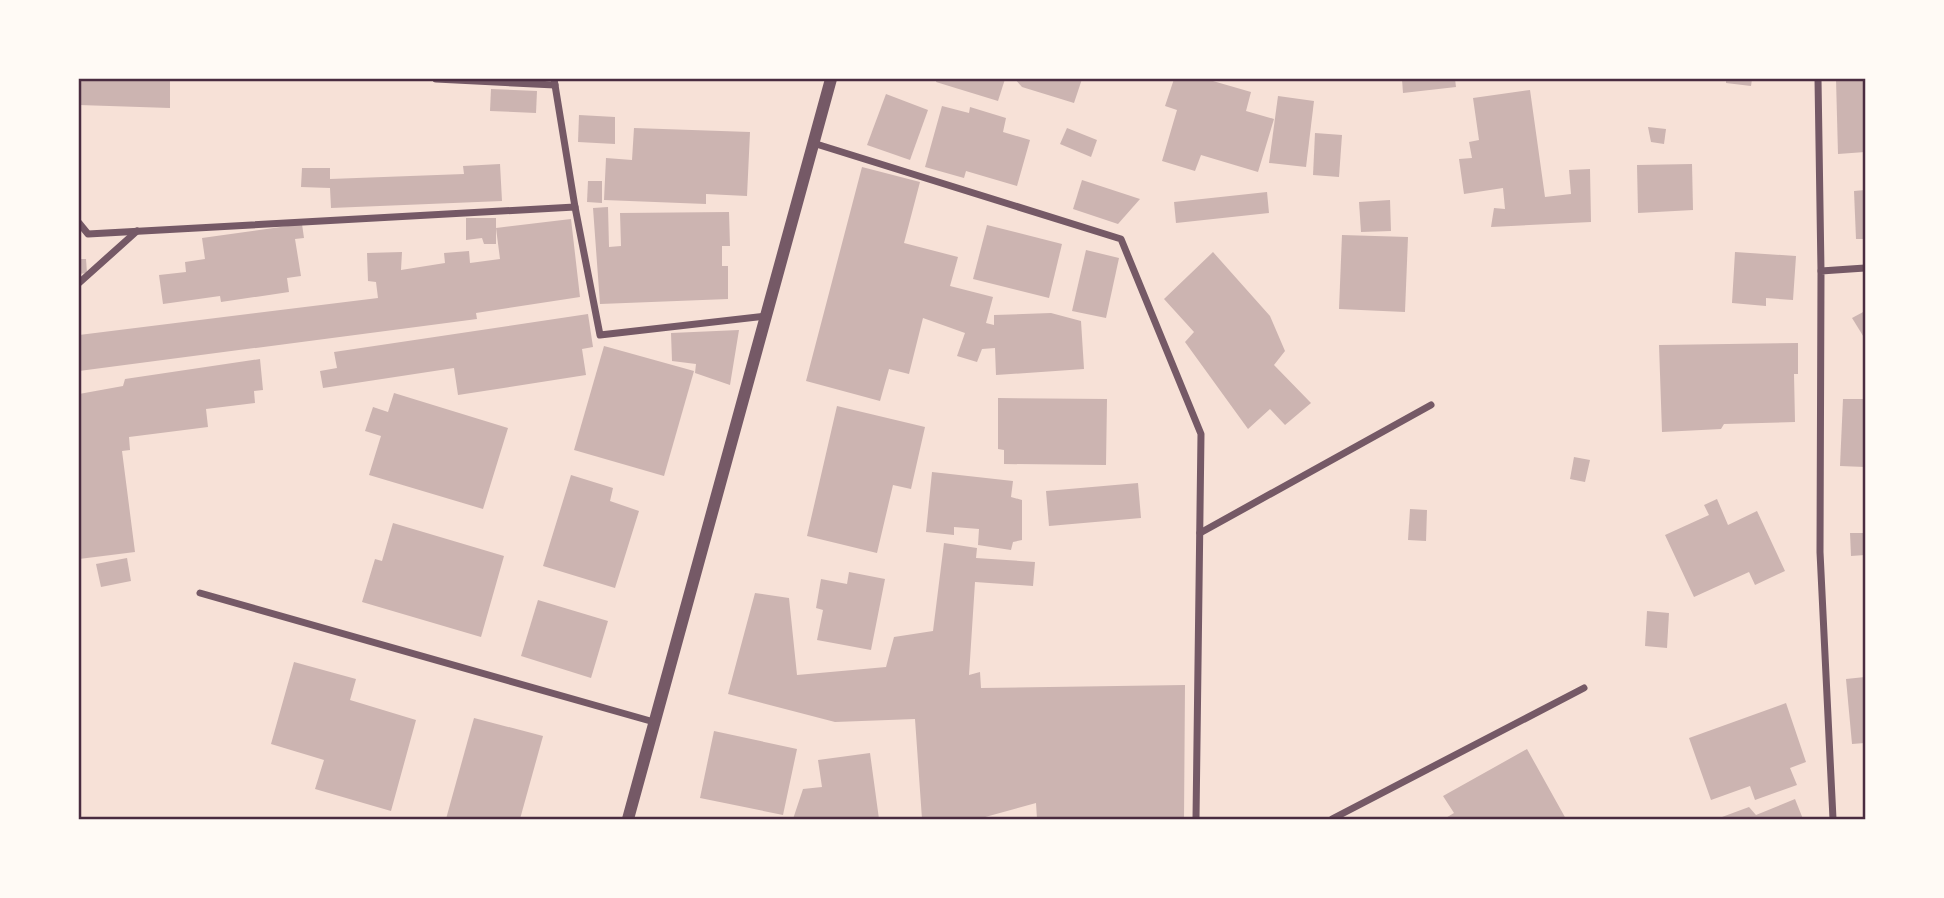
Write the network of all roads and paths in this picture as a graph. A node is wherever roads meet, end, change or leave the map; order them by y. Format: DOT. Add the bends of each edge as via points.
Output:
graph roads {
  1 [pos="436,79"];
  2 [pos="831,79"];
  3 [pos="1818,79"];
  4 [pos="554,82"];
  5 [pos="813,143"];
  6 [pos="575,207"];
  7 [pos="79,223"];
  8 [pos="138,231"];
  9 [pos="1865,268"];
  10 [pos="1821,271"];
  11 [pos="79,284"];
  12 [pos="766,316"];
  13 [pos="1431,405"];
  14 [pos="1200,533"];
  15 [pos="200,593"];
  16 [pos="1584,688"];
  17 [pos="654,722"];
  18 [pos="628,819"];
  19 [pos="1196,819"];
  20 [pos="1332,819"];
  21 [pos="1833,819"];
  1 -- 4 [label="street"];
  2 -- 5 [label="street"];
  3 -- 10 [label="street"];
  4 -- 6 [label="street"];
  5 -- 12 [label="street"];
  5 -- 14 [label="street" via="1121,239 1201,434"];
  6 -- 8 [label="street"];
  6 -- 12 [label="street" via="600,335"];
  7 -- 8 [label="street" via="88,234"];
  8 -- 11 [label="street"];
  9 -- 10 [label="street"];
  10 -- 21 [label="street" via="1820,552"];
  12 -- 17 [label="street"];
  13 -- 14 [label="street"];
  14 -- 19 [label="street"];
  15 -- 17 [label="street"];
  16 -- 20 [label="street"];
  17 -- 18 [label="street"];
}
